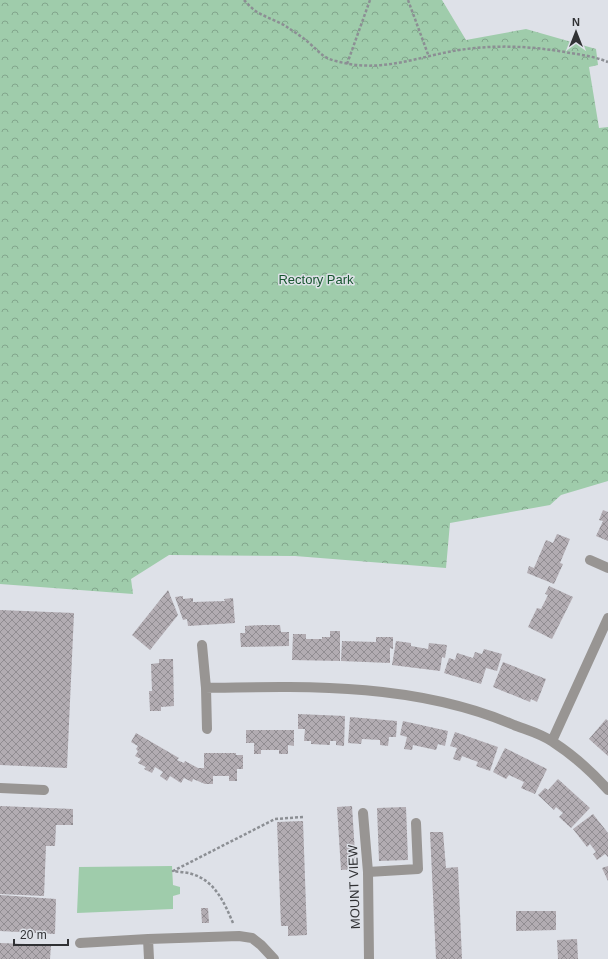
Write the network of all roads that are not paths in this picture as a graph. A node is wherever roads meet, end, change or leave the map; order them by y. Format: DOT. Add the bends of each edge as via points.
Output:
graph roads {
  1 [pos="590,560"];
  2 [pos="608,568"];
  3 [pos="608,618"];
  4 [pos="202,645"];
  5 [pos="206,688"];
  6 [pos="207,729"];
  7 [pos="552,741"];
  8 [pos="0,788"];
  9 [pos="44,790"];
  10 [pos="608,790"];
  11 [pos="363,813"];
  12 [pos="416,823"];
  13 [pos="368,872"];
  14 [pos="148,939"];
  15 [pos="80,943"];
  16 [pos="149,959"];
  17 [pos="274,959"];
  18 [pos="369,959"];
  1 -- 2 [label="street"];
  3 -- 7 [label="street"];
  4 -- 5 [label="street"];
  5 -- 6 [label="street"];
  5 -- 7 [label="street" via="286,687 400,693 448,702 500,719"];
  7 -- 10 [label="street" via="577,759"];
  8 -- 9 [label="street"];
  11 -- 13 [label="street, MOUNT VIEW"];
  12 -- 13 [label="street" via="418,870"];
  13 -- 18 [label="street, MOUNT VIEW"];
  14 -- 15 [label="street"];
  14 -- 16 [label="street"];
  14 -- 17 [label="street" via="239,936 252,938"];
}
